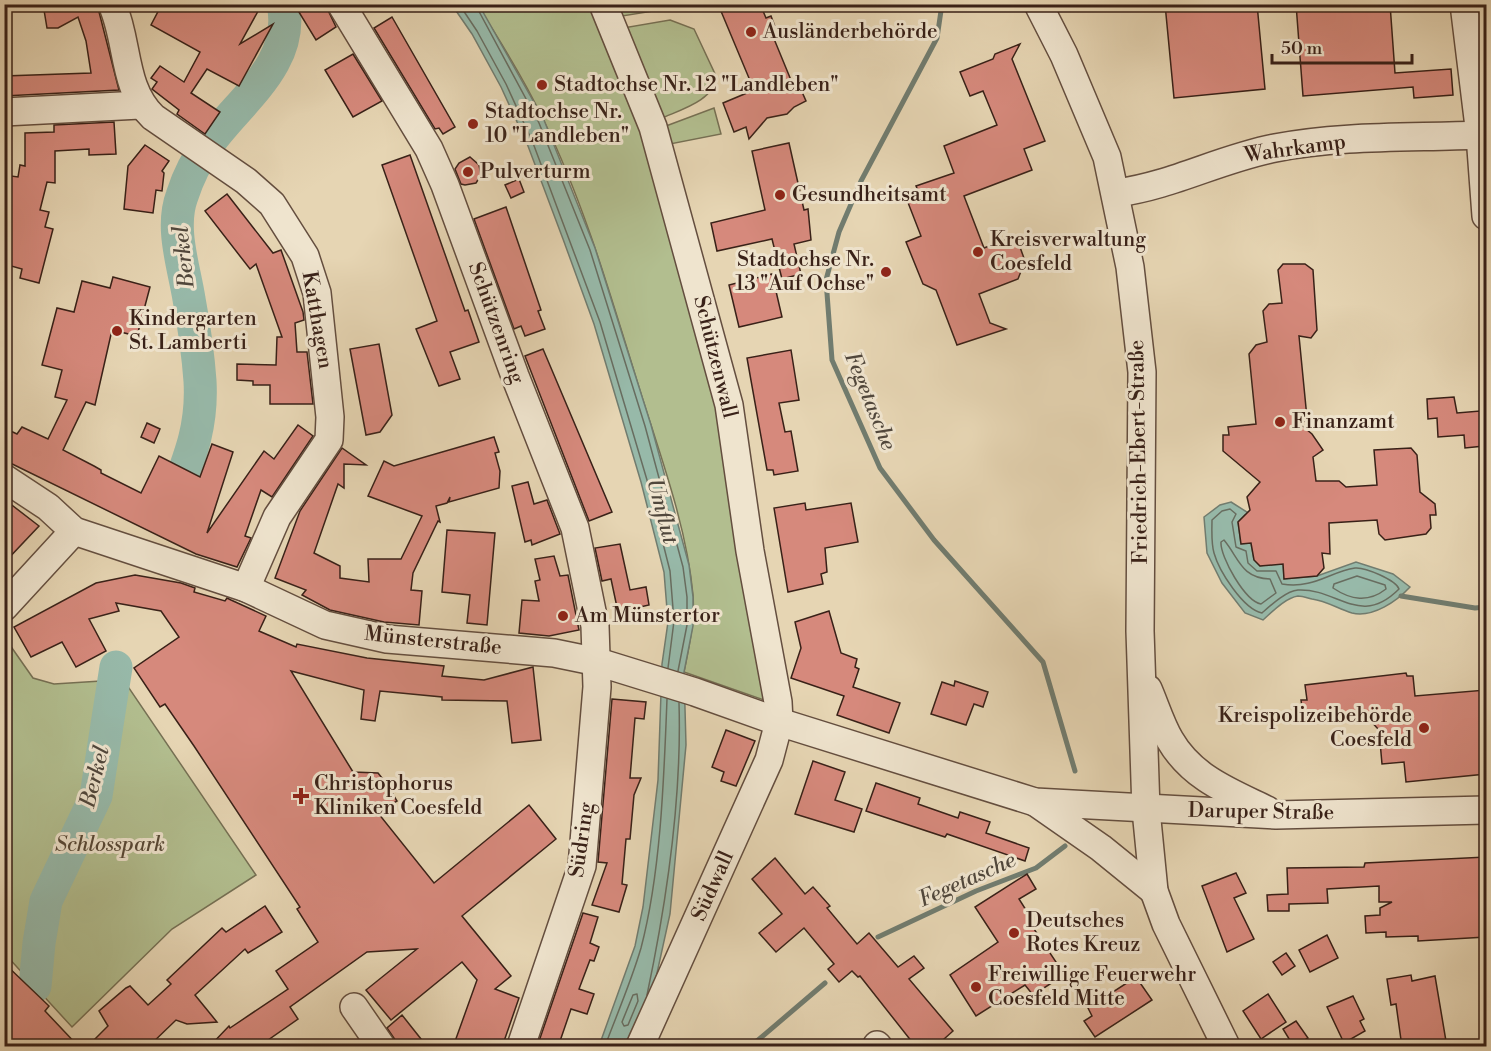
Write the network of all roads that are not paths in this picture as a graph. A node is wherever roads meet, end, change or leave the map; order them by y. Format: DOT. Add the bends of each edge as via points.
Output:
graph roads {
  1 [pos="112,4"];
  2 [pos="341,4"];
  3 [pos="603,4"];
  4 [pos="1038,4"];
  5 [pos="1464,4"];
  6 [pos="140,105"];
  7 [pos="4,112"];
  8 [pos="1480,135"];
  9 [pos="1117,193"];
  10 [pos="1486,216"];
  11 [pos="4,478"];
  12 [pos="74,531"];
  13 [pos="246,588"];
  14 [pos="4,607"];
  15 [pos="598,662"];
  16 [pos="1142,676"];
  17 [pos="779,722"];
  18 [pos="1035,802"];
  19 [pos="1146,810"];
  20 [pos="1486,810"];
  21 [pos="1276,815"];
  22 [pos="1154,891"];
  23 [pos="354,1007"];
  24 [pos="381,1047"];
  25 [pos="521,1047"];
  26 [pos="640,1047"];
  27 [pos="1226,1047"];
  1 -- 6 [label="street"];
  2 -- 15 [label="street, Schützenring" via="429,149 445,185 575,528 595,626"];
  3 -- 17 [label="street, Schützenwall" via="653,127 729,405"];
  4 -- 9 [label="street, Friedrich-Ebert-Straße" via="1087,105"];
  5 -- 8 [label="street"];
  6 -- 7 [label="street"];
  6 -- 13 [label="street, Katthagen" via="272,204 305,256 317,293 325,350 329,440 277,517"];
  8 -- 9 [label="street, Wahrkamp" via="1317,142 1276,148 1219,163 1162,185"];
  8 -- 10 [label="street"];
  9 -- 16 [label="street, Friedrich-Ebert-Straße" via="1142,372"];
  11 -- 12 [label="street, Münsterstraße" via="48,507"];
  12 -- 13 [label="street, Münsterstraße"];
  12 -- 14 [label="street"];
  13 -- 15 [label="street, Münsterstraße" via="309,619 361,634 419,643 555,653"];
  15 -- 17 [label="street, Münsterstraße"];
  15 -- 25 [label="street, Südring" via="582,866"];
  16 -- 19 [label="street, Friedrich-Ebert-Straße"];
  16 -- 21 [label="street" via="1170,741 1194,770 1216,786"];
  17 -- 18 [label="street, Daruper Straße"];
  17 -- 26 [label="street, Südwall" via="769,760"];
  18 -- 19 [label="street, Daruper Straße"];
  18 -- 22 [label="street, Daruper Straße"];
  19 -- 21 [label="street, Daruper Straße"];
  19 -- 22 [label="street, Friedrich-Ebert-Straße"];
  20 -- 21 [label="street, Daruper Straße"];
  22 -- 27 [label="street, Friedrich-Ebert-Straße"];
  23 -- 24 [label="street"];
}
